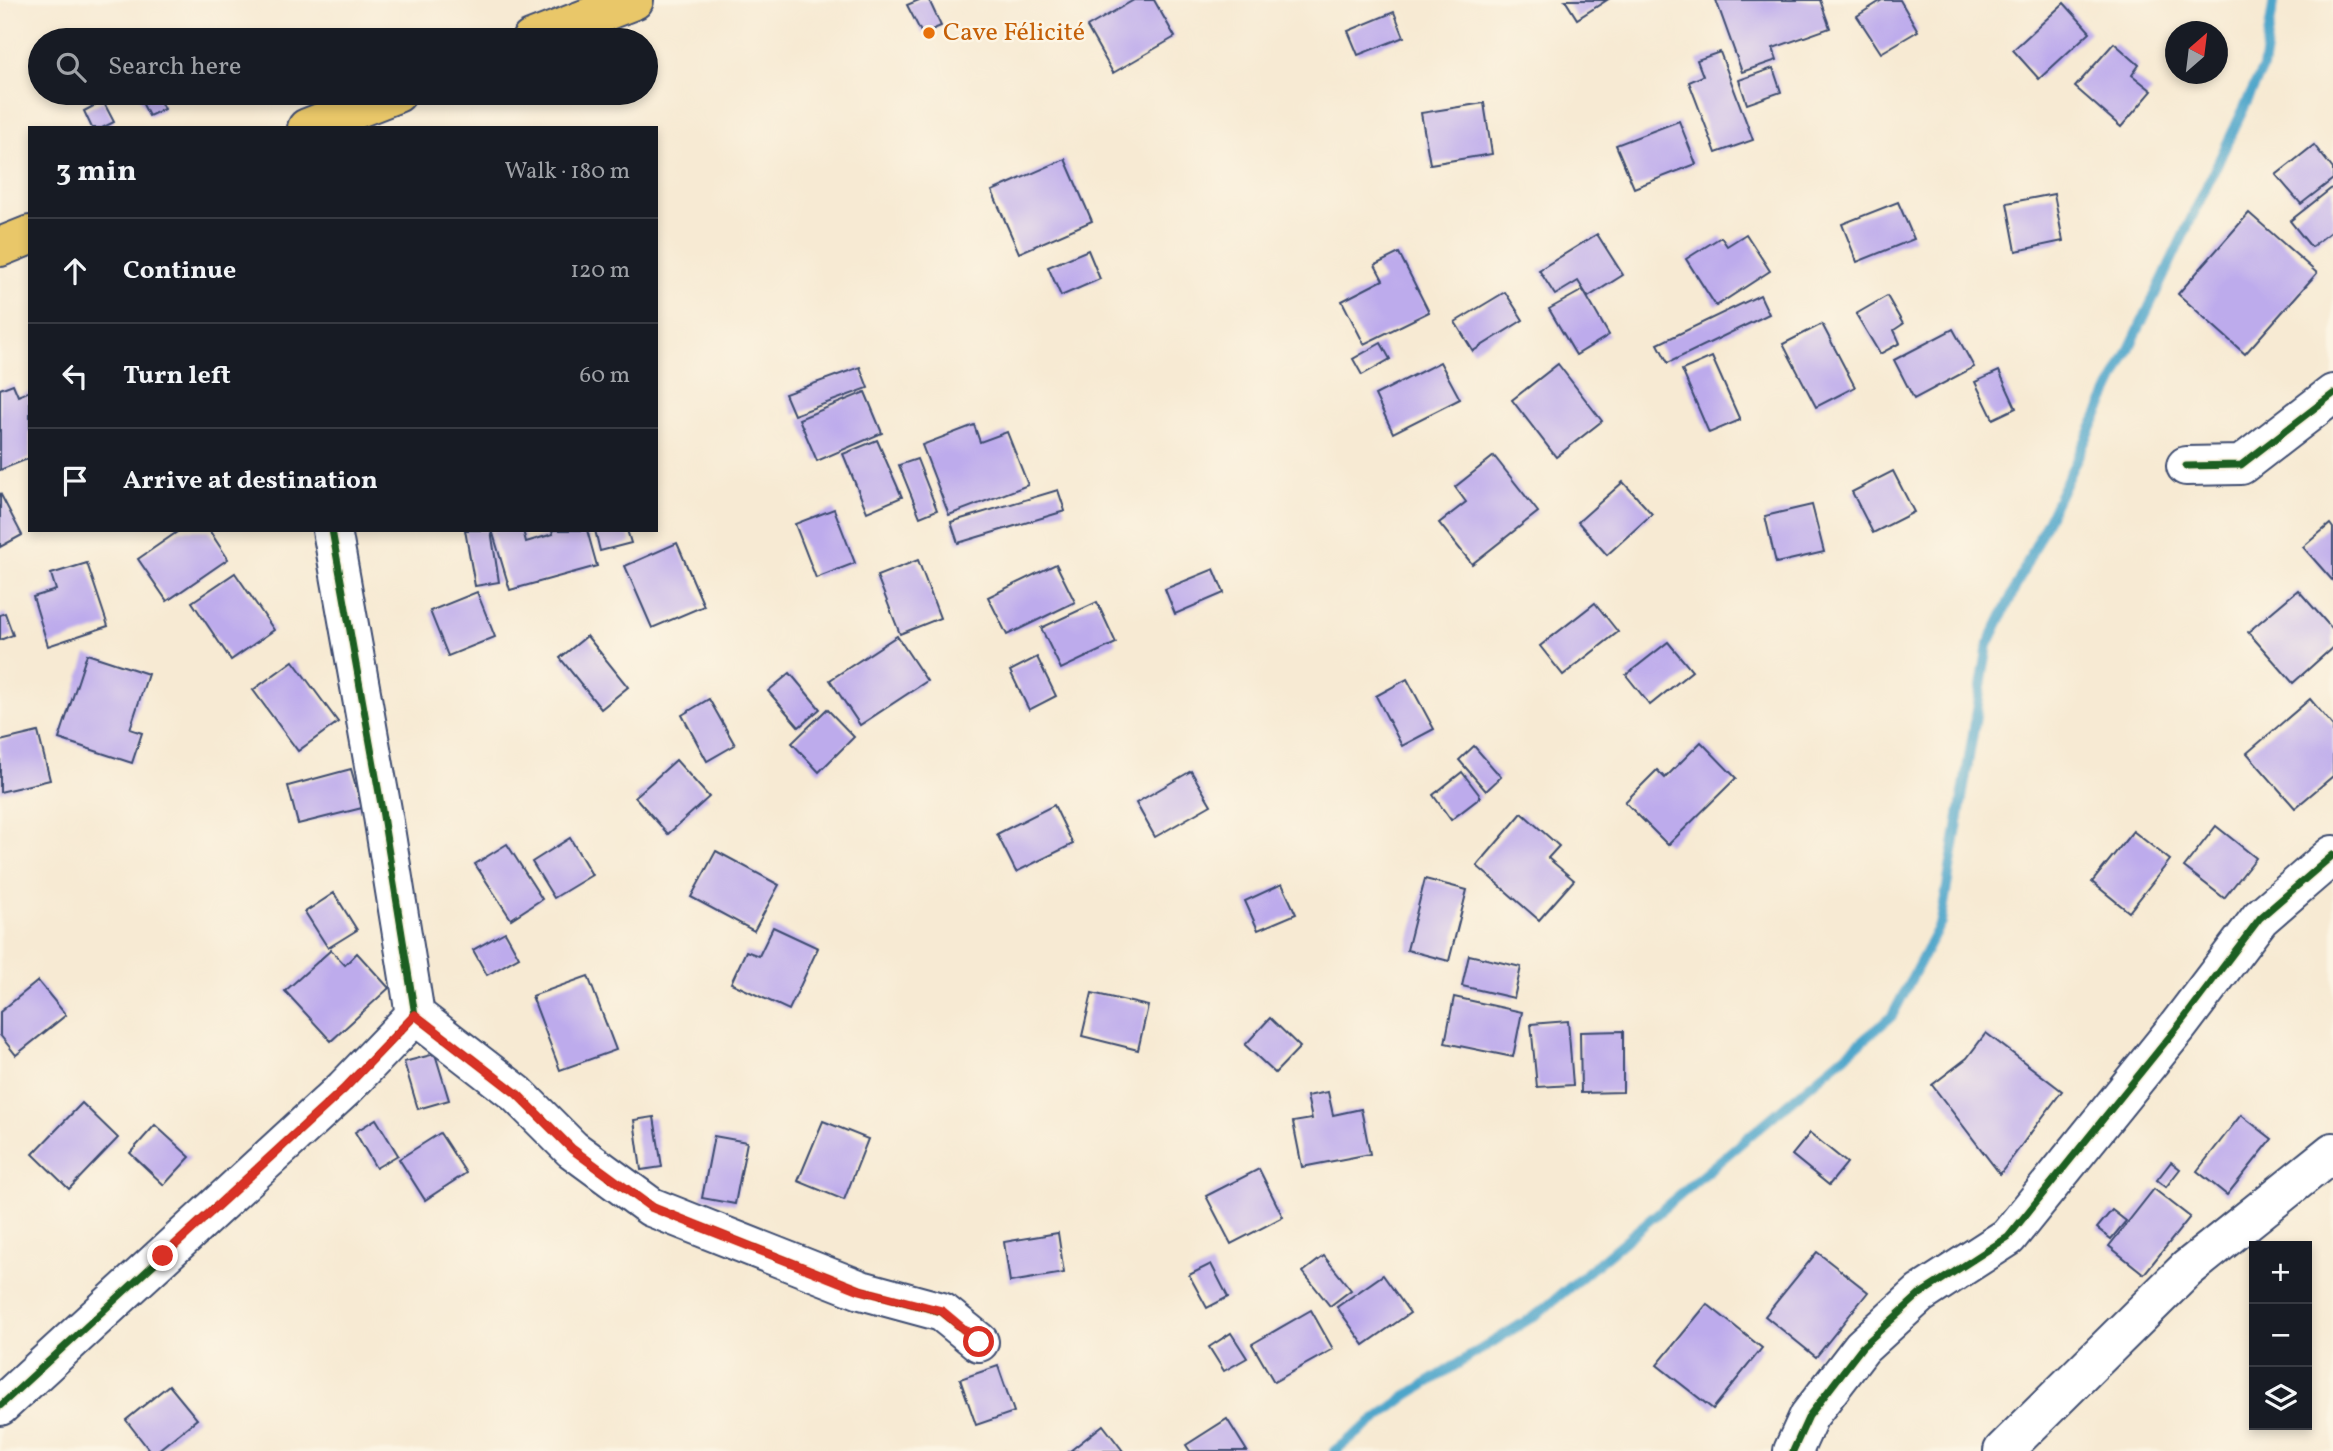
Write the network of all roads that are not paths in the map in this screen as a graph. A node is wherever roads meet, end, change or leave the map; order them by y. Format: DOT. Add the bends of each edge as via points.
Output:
graph roads {
  1 [pos="635,0"];
  2 [pos="562,28"];
  3 [pos="366,105"];
  4 [pos="312,126"];
  5 [pos="28,236"];
  6 [pos="0,247"];
  7 [pos="2333,394"];
  8 [pos="2186,466"];
  9 [pos="332,532"];
  10 [pos="2333,855"];
  11 [pos="415,1015"];
  12 [pos="2333,1152"];
  13 [pos="979,1342"];
  14 [pos="0,1406"];
  15 [pos="1793,1451"];
  16 [pos="2003,1451"];
  1 -- 2 [label="main road"];
  3 -- 4 [label="main road"];
  5 -- 6 [label="main road"];
  7 -- 8 [label="street" via="2241,465"];
  9 -- 11 [label="street"];
  10 -- 15 [label="street" via="2260,918 2008,1237 1920,1294 1862,1347 1809,1416"];
  11 -- 13 [label="street" via="517,1094 572,1149 651,1207 860,1290 942,1311"];
  11 -- 14 [label="street" via="344,1089"];
  12 -- 16 [label="street" via="2187,1269"];
}
